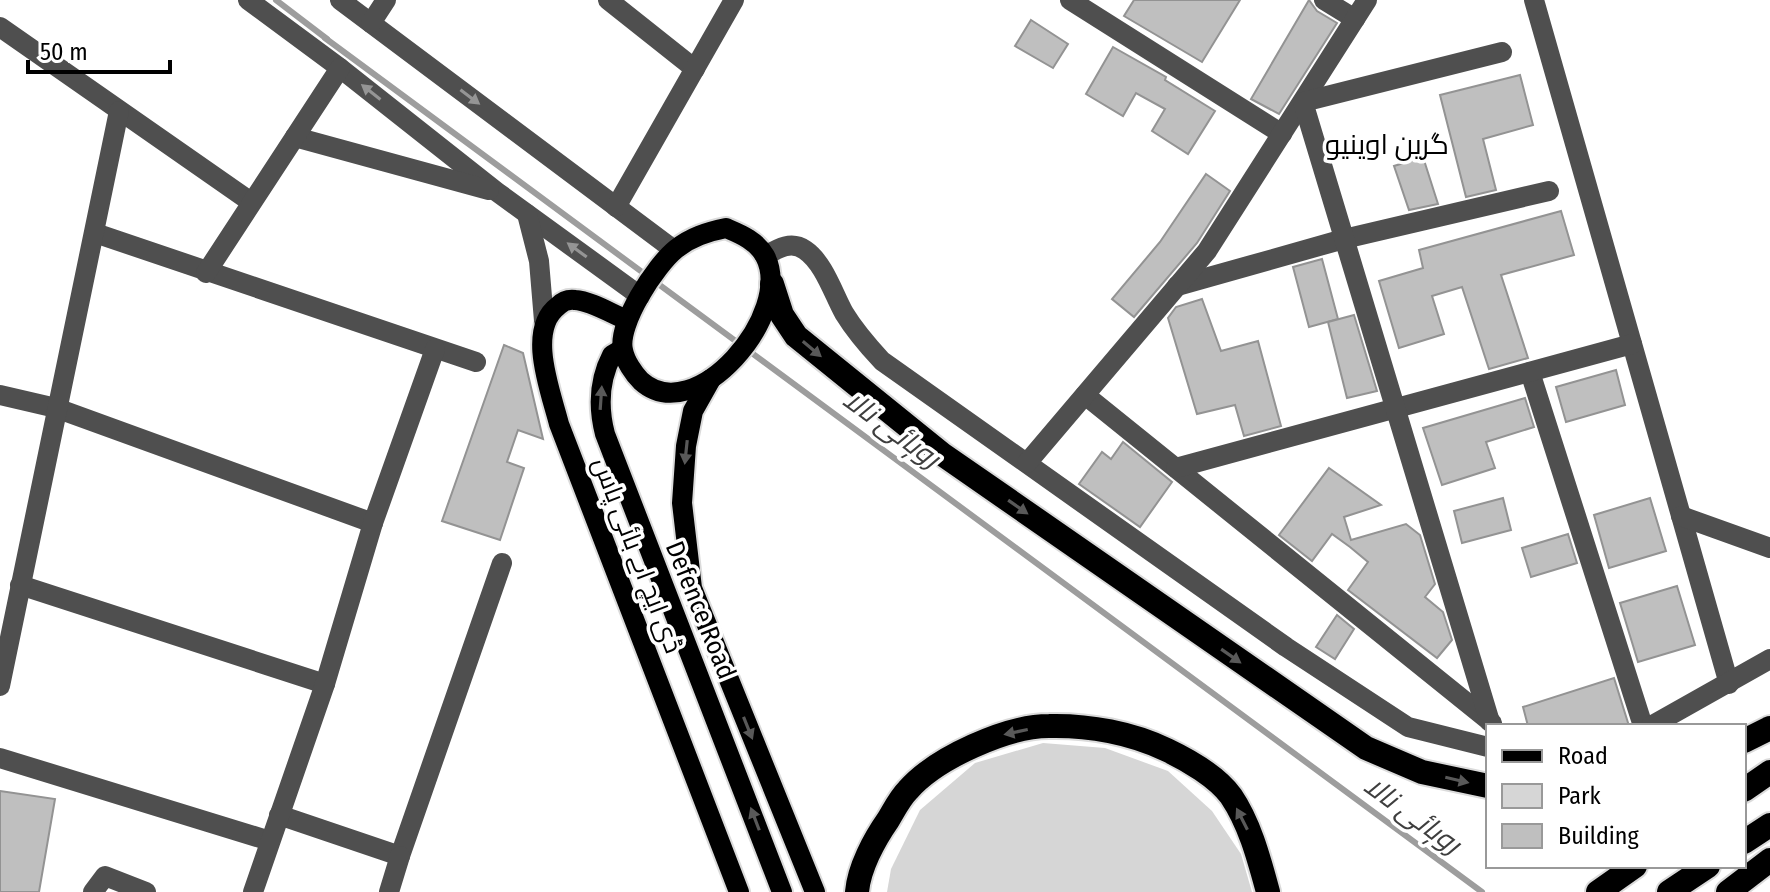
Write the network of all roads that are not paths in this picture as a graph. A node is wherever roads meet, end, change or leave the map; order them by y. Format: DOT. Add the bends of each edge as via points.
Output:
graph roads {
  1 [pos="248,0"];
  2 [pos="340,0"];
  3 [pos="386,0"];
  4 [pos="608,0"];
  5 [pos="734,0"];
  6 [pos="1070,0"];
  7 [pos="1324,0"];
  8 [pos="1367,0"];
  9 [pos="1534,0"];
  10 [pos="1355,19"];
  11 [pos="371,23"];
  12 [pos="0,27"];
  13 [pos="1502,52"];
  14 [pos="340,68"];
  15 [pos="695,69"];
  16 [pos="1303,102"];
  17 [pos="119,111"];
  18 [pos="1282,134"];
  19 [pos="295,137"];
  20 [pos="1549,191"];
  21 [pos="497,192"];
  22 [pos="251,202"];
  23 [pos="616,207"];
  24 [pos="527,214"];
  25 [pos="95,233"];
  26 [pos="1344,239"];
  27 [pos="674,250"];
  28 [pos="765,256"];
  29 [pos="206,273"];
  30 [pos="772,284"];
  31 [pos="1177,286"];
  32 [pos="640,296"];
  33 [pos="627,320"];
  34 [pos="544,321"];
  35 [pos="1632,344"];
  36 [pos="435,349"];
  37 [pos="622,349"];
  38 [pos="476,362"];
  39 [pos="1530,372"];
  40 [pos="711,379"];
  41 [pos="0,395"];
  42 [pos="1085,395"];
  43 [pos="56,408"];
  44 [pos="1395,409"];
  45 [pos="1027,463"];
  46 [pos="1176,468"];
  47 [pos="1681,516"];
  48 [pos="373,523"];
  49 [pos="1770,548"];
  50 [pos="502,563"];
  51 [pos="20,585"];
  52 [pos="1770,659"];
  53 [pos="325,684"];
  54 [pos="1729,684"];
  55 [pos="0,686"];
  56 [pos="1492,724"];
  57 [pos="1642,724"];
  58 [pos="1655,724"];
  59 [pos="1770,728"];
  60 [pos="1746,740"];
  61 [pos="1486,746"];
  62 [pos="0,758"];
  63 [pos="1770,772"];
  64 [pos="1486,786"];
  65 [pos="1746,789"];
  66 [pos="279,815"];
  67 [pos="1770,825"];
  68 [pos="270,841"];
  69 [pos="1746,841"];
  70 [pos="400,856"];
  71 [pos="1770,860"];
  72 [pos="1632,868"];
  73 [pos="1705,868"];
  74 [pos="93,892"];
  75 [pos="146,892"];
  76 [pos="253,892"];
  77 [pos="389,892"];
  78 [pos="739,892"];
  79 [pos="782,892"];
  80 [pos="815,892"];
  81 [pos="857,892"];
  82 [pos="1268,892"];
  83 [pos="1598,892"];
  84 [pos="1669,892"];
  85 [pos="1728,892"];
  1 -- 14 [label="street"];
  2 -- 11 [label="street"];
  3 -- 11 [label="street"];
  4 -- 15 [label="street"];
  5 -- 15 [label="street"];
  6 -- 18 [label="street"];
  7 -- 10 [label="street"];
  8 -- 10 [label="street"];
  9 -- 35 [label="street"];
  10 -- 16 [label="street"];
  11 -- 23 [label="street, one-way"];
  12 -- 17 [label="street"];
  13 -- 16 [label="street"];
  14 -- 19 [label="street"];
  21 -- 14 [label="street, one-way"];
  15 -- 23 [label="street"];
  16 -- 18 [label="street"];
  16 -- 26 [label="street"];
  17 -- 22 [label="street"];
  17 -- 25 [label="street"];
  18 -- 31 [label="street" via="1207,251"];
  19 -- 21 [label="street"];
  19 -- 22 [label="street"];
  20 -- 26 [label="street"];
  21 -- 24 [label="street"];
  22 -- 29 [label="street"];
  23 -- 27 [label="street"];
  32 -- 24 [label="street, one-way"];
  24 -- 34 [label="street" via="539,261"];
  25 -- 29 [label="street"];
  25 -- 43 [label="street"];
  26 -- 31 [label="street"];
  26 -- 44 [label="street"];
  27 -- 28 [label="main road" via="700,234 726,228 750,239"];
  27 -- 32 [label="main road"];
  28 -- 30 [label="main road"];
  28 -- 45 [label="street" via="784,246 805,249 845,315 882,361"];
  29 -- 36 [label="street"];
  30 -- 40 [label="main road" via="756,329"];
  30 -- 64 [label="highway, one-way" via="796,336 942,454 1366,748 1422,772"];
  31 -- 42 [label="street"];
  32 -- 33 [label="main road"];
  33 -- 34 [label="main road" via="577,299 566,300"];
  33 -- 37 [label="main road"];
  34 -- 78 [label="main road, ڈی ایچ اے بائی پاس" via="545,366 559,424"];
  35 -- 39 [label="street"];
  35 -- 47 [label="street"];
  36 -- 38 [label="street"];
  36 -- 48 [label="street"];
  37 -- 40 [label="main road" via="634,374 663,392 688,391"];
  79 -- 37 [label="main road, Defence Road, one-way" via="605,434 601,389 612,355"];
  39 -- 44 [label="street"];
  39 -- 57 [label="street"];
  40 -- 80 [label="main road, Defence Road, one-way" via="693,411 686,446 682,503 692,588"];
  41 -- 43 [label="street"];
  42 -- 45 [label="street"];
  42 -- 46 [label="street"];
  43 -- 48 [label="street"];
  43 -- 51 [label="street"];
  44 -- 46 [label="street"];
  44 -- 56 [label="street"];
  45 -- 61 [label="street" via="1408,727"];
  46 -- 56 [label="street"];
  47 -- 49 [label="street"];
  47 -- 54 [label="street"];
  48 -- 53 [label="street"];
  50 -- 70 [label="street"];
  51 -- 53 [label="street"];
  51 -- 55 [label="street"];
  52 -- 54 [label="street"];
  53 -- 66 [label="street"];
  54 -- 58 [label="street"];
  59 -- 60 [label="highway"];
  62 -- 68 [label="street"];
  63 -- 65 [label="highway"];
  66 -- 68 [label="street"];
  66 -- 70 [label="street"];
  67 -- 69 [label="highway"];
  68 -- 76 [label="street"];
  70 -- 77 [label="street"];
  71 -- 85 [label="highway"];
  72 -- 83 [label="highway"];
  73 -- 84 [label="highway"];
  74 -- 75 [label="street" via="105,876"];
  82 -- 81 [label="highway, one-way" via="1254,843 1230,795 1190,761 1145,739 1047,726 1000,736 947,758 908,790 879,834"];
}
